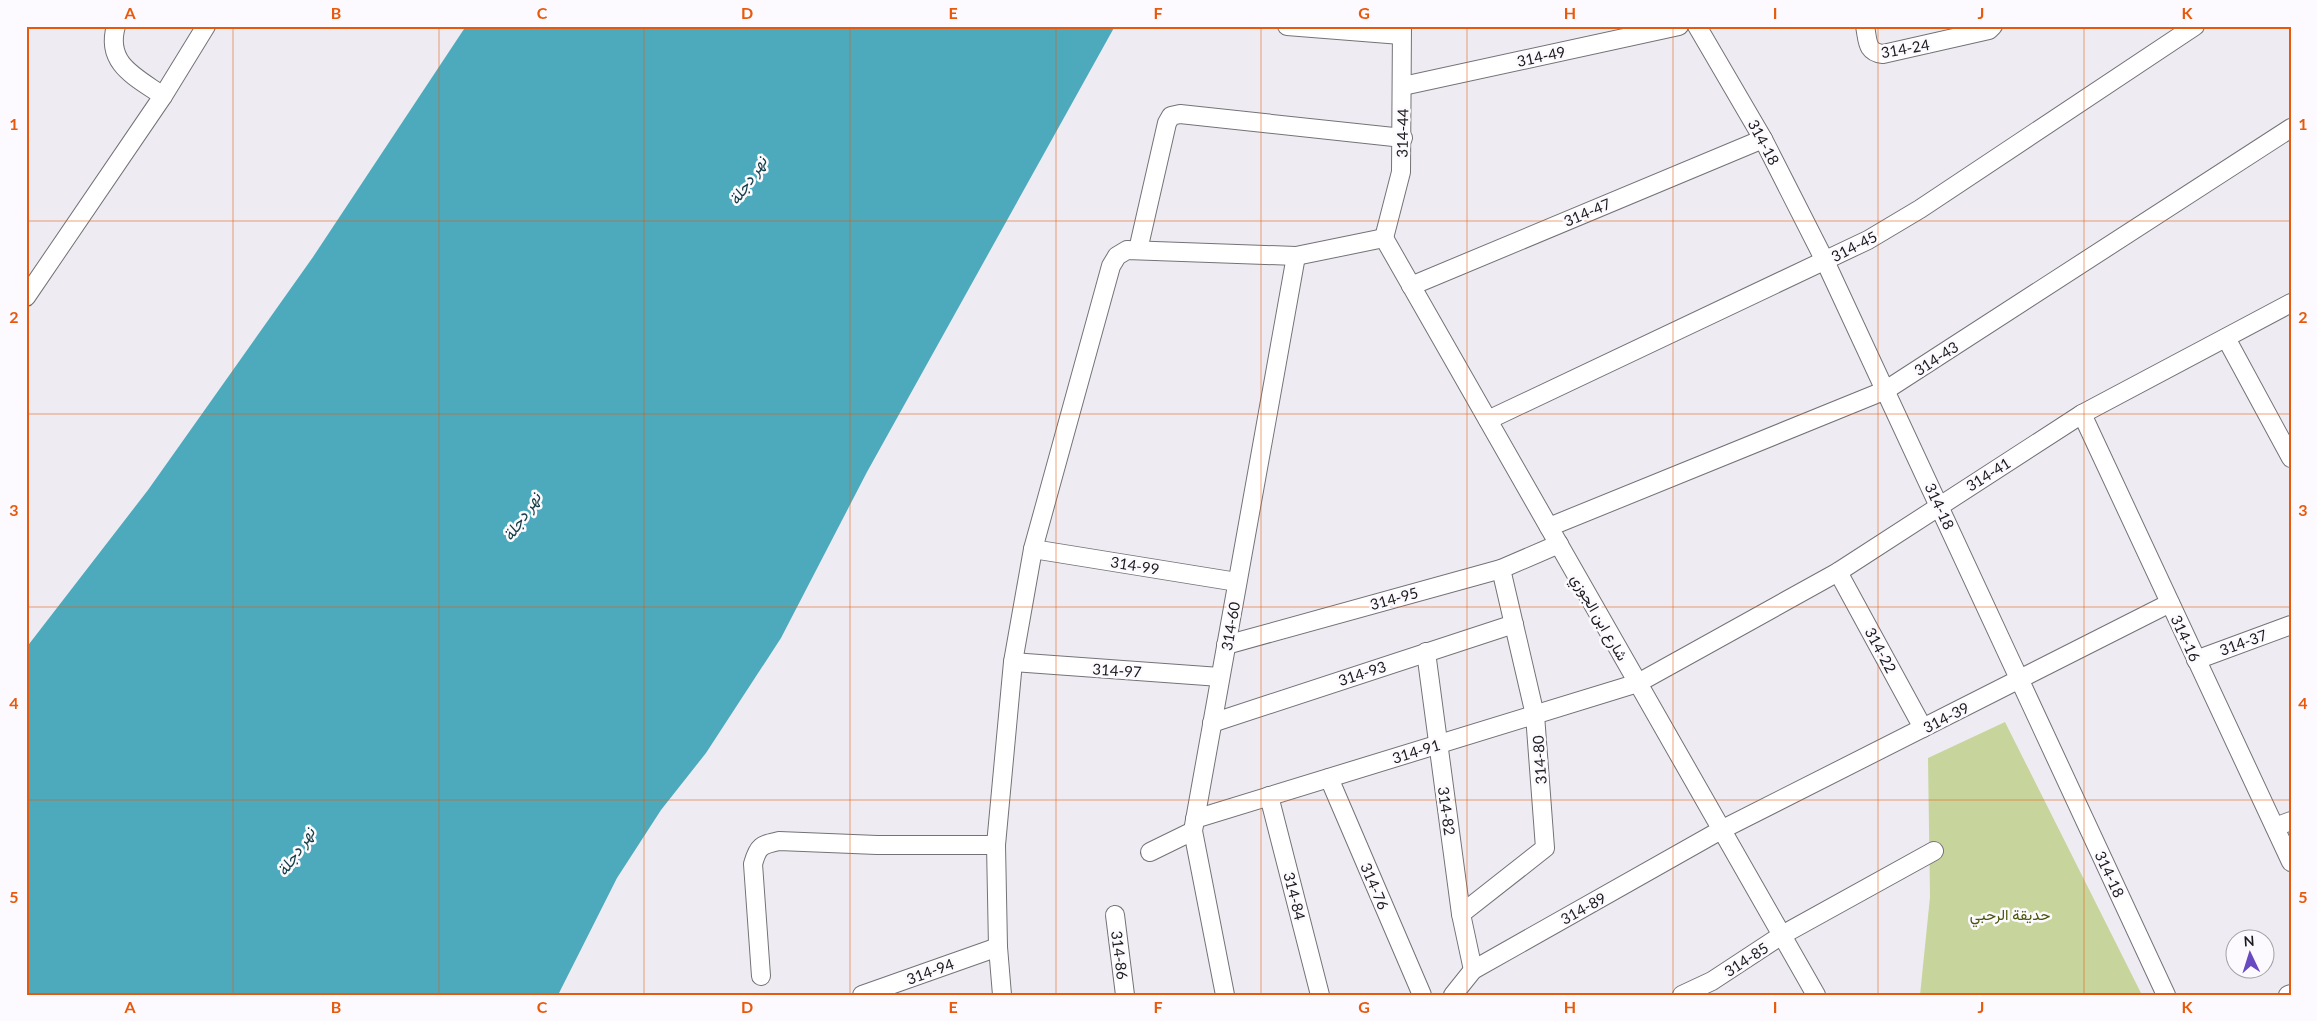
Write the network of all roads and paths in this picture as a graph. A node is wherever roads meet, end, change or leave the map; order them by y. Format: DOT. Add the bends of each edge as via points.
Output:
graph roads {
  1 [pos="116,26"];
  2 [pos="206,26"];
  3 [pos="1287,26"];
  4 [pos="1679,26"];
  5 [pos="1697,26"];
  6 [pos="1865,26"];
  7 [pos="1993,26"];
  8 [pos="2195,26"];
  9 [pos="1401,31"];
  10 [pos="1403,86"];
  11 [pos="163,96"];
  12 [pos="2291,128"];
  13 [pos="1403,138"];
  14 [pos="1763,139"];
  15 [pos="1384,238"];
  16 [pos="1138,250"];
  17 [pos="1296,256"];
  18 [pos="1825,261"];
  19 [pos="1411,286"];
  20 [pos="26,297"];
  21 [pos="2291,303"];
  22 [pos="2226,338"];
  23 [pos="1886,390"];
  24 [pos="2082,414"];
  25 [pos="1488,420"];
  26 [pos="2291,458"];
  27 [pos="1939,505"];
  28 [pos="1548,527"];
  29 [pos="1559,544"];
  30 [pos="1033,549"];
  31 [pos="1500,568"];
  32 [pos="1838,572"];
  33 [pos="1238,582"];
  34 [pos="2170,603"];
  35 [pos="1514,624"];
  36 [pos="2291,625"];
  37 [pos="1226,645"];
  38 [pos="1426,652"];
  39 [pos="2196,660"];
  40 [pos="1013,662"];
  41 [pos="1220,677"];
  42 [pos="2020,679"];
  43 [pos="1638,683"];
  44 [pos="1536,715"];
  45 [pos="1212,723"];
  46 [pos="1923,728"];
  47 [pos="1437,745"];
  48 [pos="1329,778"];
  49 [pos="1269,796"];
  50 [pos="2283,824"];
  51 [pos="1194,825"];
  52 [pos="1721,830"];
  53 [pos="996,846"];
  54 [pos="1934,851"];
  55 [pos="1150,852"];
  56 [pos="2291,862"];
  57 [pos="1461,914"];
  58 [pos="1115,915"];
  59 [pos="1782,935"];
  60 [pos="998,946"];
  61 [pos="1473,970"];
  62 [pos="761,976"];
  63 [pos="1716,988"];
  64 [pos="862,995"];
  65 [pos="1002,995"];
  66 [pos="1126,995"];
  67 [pos="1225,995"];
  68 [pos="1320,995"];
  69 [pos="1422,995"];
  70 [pos="1454,995"];
  71 [pos="1682,995"];
  72 [pos="1816,995"];
  73 [pos="2166,995"];
  1 -- 11 [label="street" via="113,38 115,56 129,72"];
  2 -- 11 [label="street"];
  3 -- 9 [label="street"];
  4 -- 10 [label="street, 314-49"];
  5 -- 14 [label="street, 314-18"];
  6 -- 7 [label="street, 314-24" via="1869,48 1874,54 1989,30"];
  8 -- 18 [label="street, 314-45" via="1920,209"];
  9 -- 10 [label="street, 314-44"];
  10 -- 13 [label="street, 314-44"];
  11 -- 20 [label="street"];
  12 -- 23 [label="street, 314-43"];
  13 -- 15 [label="street, 314-44" via="1401,172"];
  13 -- 16 [label="street" via="1180,114 1171,116"];
  14 -- 18 [label="street, 314-18"];
  14 -- 19 [label="street, 314-47"];
  15 -- 17 [label="street"];
  15 -- 19 [label="street, شارع ابن الجوزي"];
  16 -- 17 [label="street"];
  16 -- 30 [label="street" via="1127,250 1117,256 1111,266"];
  17 -- 33 [label="street, 314-60"];
  18 -- 23 [label="street, 314-18"];
  18 -- 25 [label="street, 314-45"];
  19 -- 25 [label="street, شارع ابن الجوزي"];
  21 -- 22 [label="street, 314-41"];
  22 -- 24 [label="street, 314-41"];
  22 -- 26 [label="street"];
  23 -- 27 [label="street, 314-18"];
  23 -- 28 [label="street, 314-43"];
  24 -- 27 [label="street, 314-41"];
  24 -- 34 [label="street, 314-16"];
  25 -- 28 [label="street, شارع ابن الجوزي"];
  27 -- 32 [label="street, 314-41"];
  27 -- 42 [label="street, 314-18"];
  28 -- 29 [label="street, شارع ابن الجوزي"];
  29 -- 31 [label="street, 314-95"];
  29 -- 43 [label="street, شارع ابن الجوزي"];
  30 -- 33 [label="street, 314-99"];
  30 -- 40 [label="street"];
  31 -- 35 [label="street, 314-80"];
  31 -- 37 [label="street, 314-95"];
  32 -- 43 [label="street, 314-41"];
  32 -- 46 [label="street, 314-22"];
  33 -- 37 [label="street, 314-60"];
  34 -- 39 [label="street, 314-16"];
  34 -- 42 [label="street, 314-39"];
  35 -- 38 [label="street, 314-93"];
  35 -- 44 [label="street, 314-80"];
  36 -- 39 [label="street, 314-37"];
  37 -- 41 [label="street, 314-60"];
  38 -- 45 [label="street, 314-93"];
  38 -- 47 [label="street, 314-82"];
  39 -- 50 [label="street, 314-16"];
  40 -- 41 [label="street, 314-97"];
  40 -- 53 [label="street"];
  41 -- 45 [label="street, 314-60"];
  42 -- 46 [label="street, 314-39"];
  42 -- 73 [label="street, 314-18"];
  43 -- 44 [label="street, 314-91"];
  43 -- 52 [label="street, شارع ابن الجوزي"];
  44 -- 47 [label="street, 314-91"];
  44 -- 57 [label="street, 314-80" via="1545,848"];
  45 -- 51 [label="street, 314-60"];
  46 -- 52 [label="street, 314-39"];
  47 -- 48 [label="street, 314-91"];
  47 -- 57 [label="street, 314-82"];
  48 -- 49 [label="street, 314-91"];
  48 -- 69 [label="street, 314-76"];
  49 -- 51 [label="street, 314-91"];
  49 -- 68 [label="street, 314-84"];
  50 -- 56 [label="street, 314-16"];
  51 -- 55 [label="street, 314-91"];
  51 -- 67 [label="street, 314-60"];
  52 -- 59 [label="street, شارع ابن الجوزي"];
  52 -- 61 [label="street, 314-89"];
  53 -- 60 [label="street"];
  53 -- 62 [label="street" via="877,846 779,841 764,844 756,851 753,864"];
  54 -- 59 [label="street, 314-85"];
  57 -- 61 [label="street, 314-82"];
  58 -- 66 [label="street, 314-86"];
  59 -- 63 [label="street, 314-85"];
  59 -- 72 [label="street, شارع ابن الجوزي"];
  60 -- 64 [label="street, 314-94"];
  60 -- 65 [label="street"];
  61 -- 70 [label="street, 314-89"];
  63 -- 71 [label="street, 314-85"];
}
